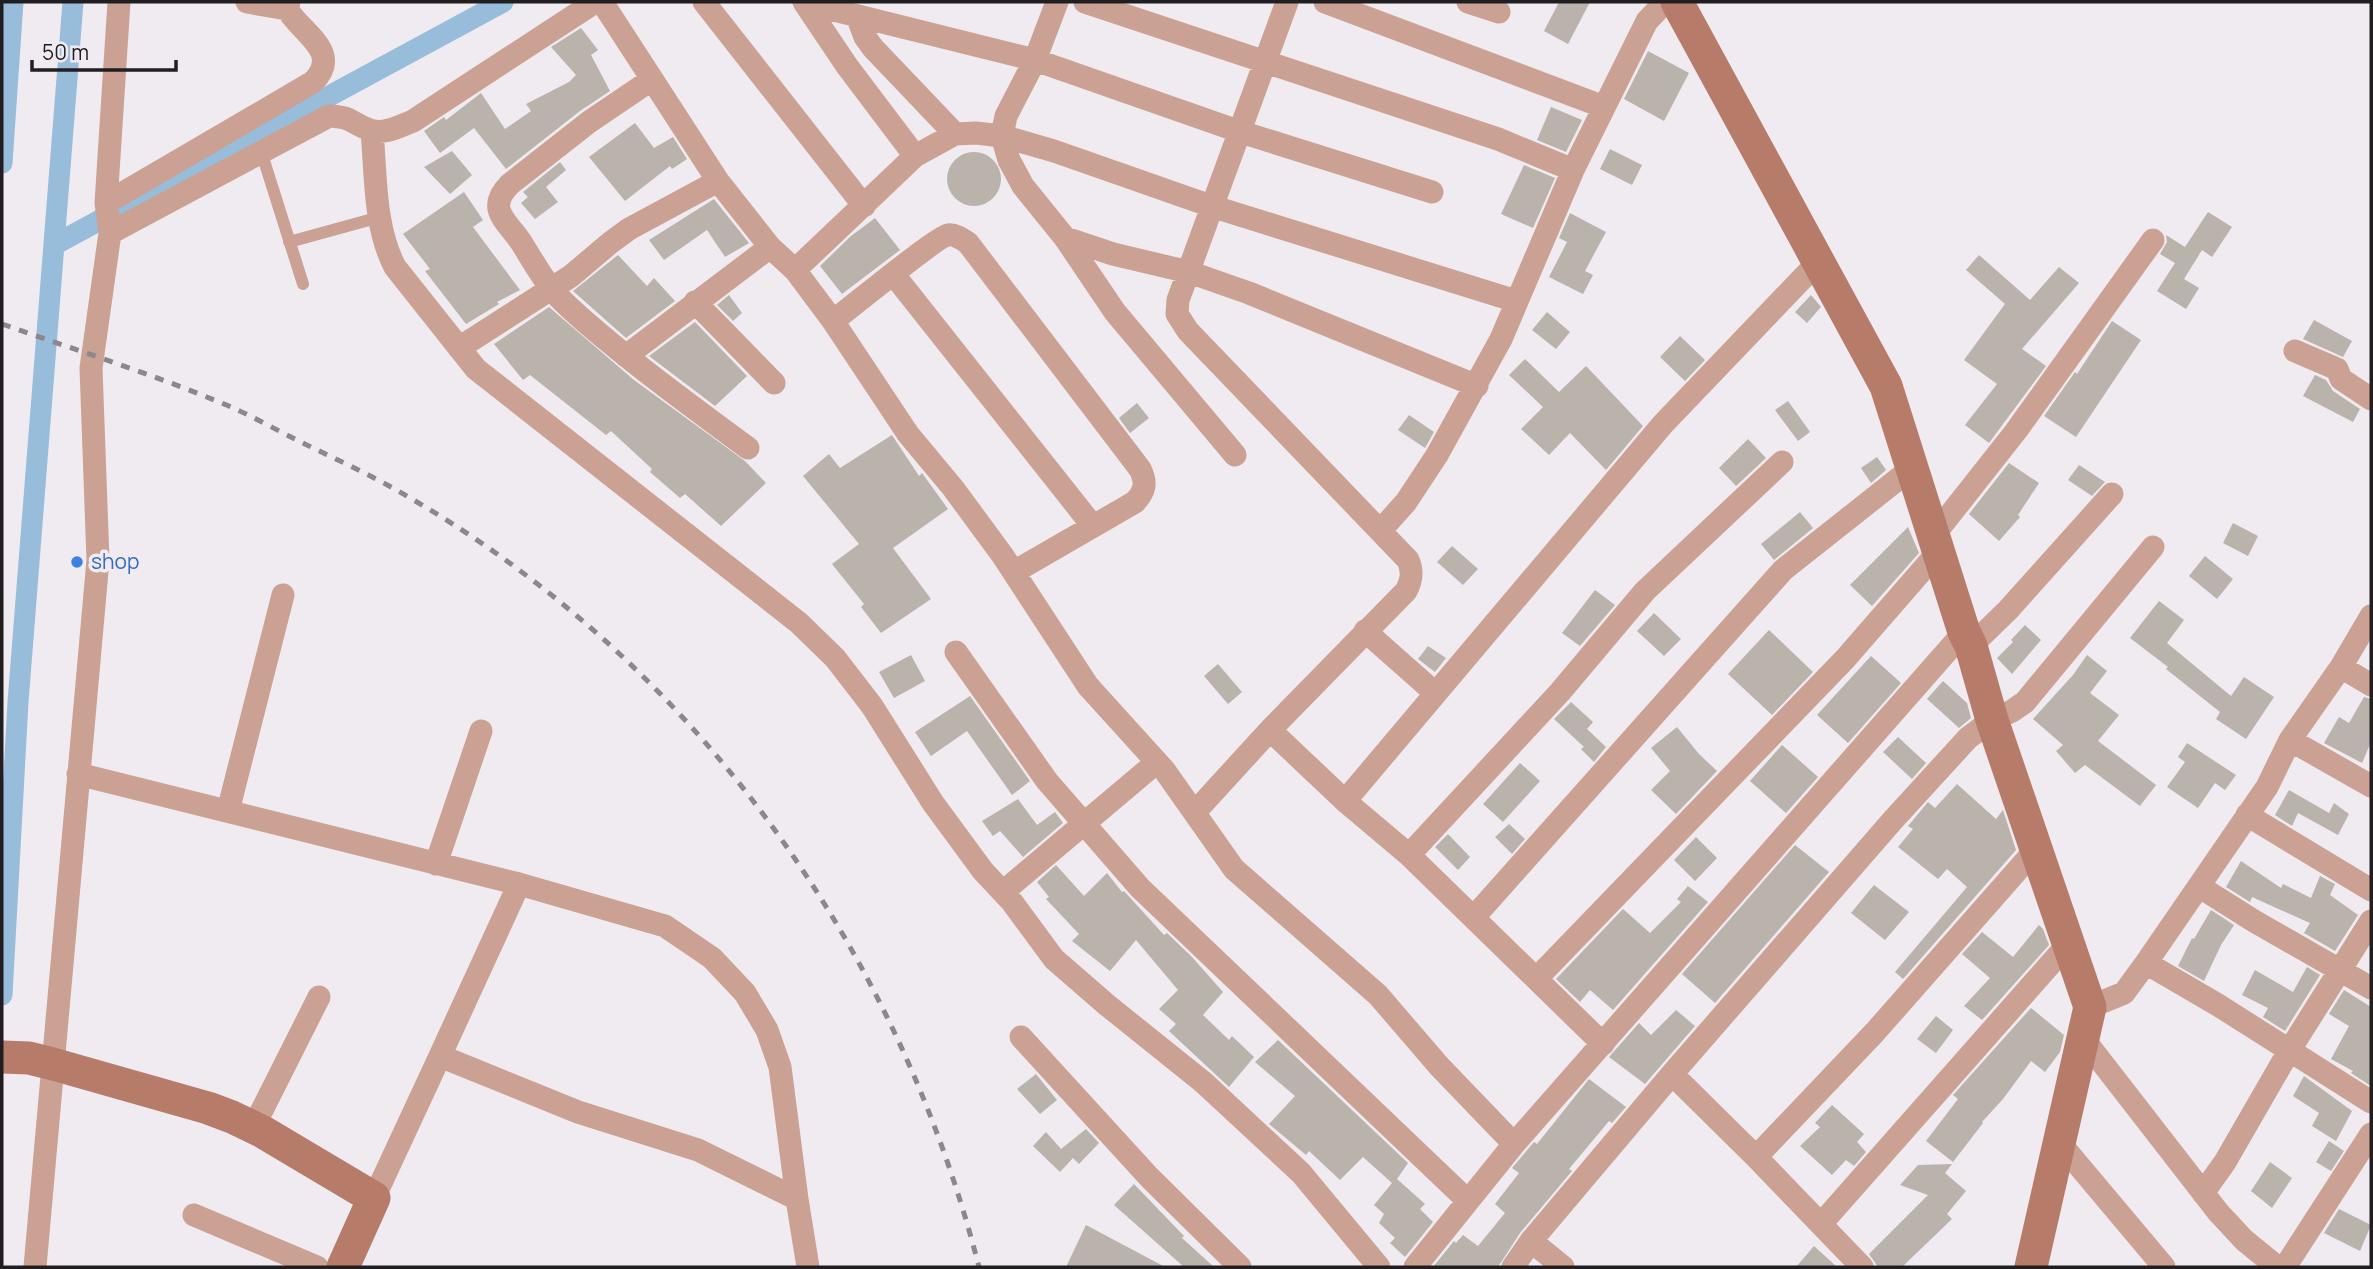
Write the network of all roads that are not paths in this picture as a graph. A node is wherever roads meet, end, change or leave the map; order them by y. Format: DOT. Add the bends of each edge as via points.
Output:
graph roads {
  1 [pos="119,2"];
  2 [pos="247,2"];
  3 [pos="595,2"];
  4 [pos="602,2"];
  5 [pos="704,2"];
  6 [pos="1057,2"];
  7 [pos="1085,2"];
  8 [pos="1287,2"];
  9 [pos="1325,2"];
  10 [pos="1468,2"];
  11 [pos="1665,2"];
  12 [pos="1677,2"];
  13 [pos="805,3"];
  14 [pos="288,5"];
  15 [pos="1499,12"];
  16 [pos="857,16"];
  17 [pos="1035,60"];
  18 [pos="1266,61"];
  19 [pos="651,80"];
  20 [pos="1604,107"];
  21 [pos="372,131"];
  22 [pos="1241,131"];
  23 [pos="955,134"];
  24 [pos="1002,136"];
  25 [pos="261,151"];
  26 [pos="915,156"];
  27 [pos="1573,170"];
  28 [pos="718,181"];
  29 [pos="1432,192"];
  30 [pos="106,204"];
  31 [pos="864,206"];
  32 [pos="1211,206"];
  33 [pos="380,217"];
  34 [pos="110,232"];
  35 [pos="1065,238"];
  36 [pos="2153,240"];
  37 [pos="289,242"];
  38 [pos="770,247"];
  39 [pos="1819,261"];
  40 [pos="794,270"];
  41 [pos="1189,272"];
  42 [pos="894,275"];
  43 [pos="303,284"];
  44 [pos="552,290"];
  45 [pos="1516,301"];
  46 [pos="695,302"];
  47 [pos="833,321"];
  48 [pos="459,348"];
  49 [pos="2295,351"];
  50 [pos="626,356"];
  51 [pos="774,383"];
  52 [pos="1477,386"];
  53 [pos="2371,399"];
  54 [pos="748,448"];
  55 [pos="1235,455"];
  56 [pos="1782,462"];
  57 [pos="1912,468"];
  58 [pos="2112,494"];
  59 [pos="1092,525"];
  60 [pos="1380,531"];
  61 [pos="1936,543"];
  62 [pos="2153,547"];
  63 [pos="1014,572"];
  64 [pos="283,595"];
  65 [pos="2371,616"];
  66 [pos="1365,631"];
  67 [pos="1967,639"];
  68 [pos="956,652"];
  69 [pos="2341,667"];
  70 [pos="2371,685"];
  71 [pos="1434,692"];
  72 [pos="1992,720"];
  73 [pos="1270,730"];
  74 [pos="481,732"];
  75 [pos="2290,740"];
  76 [pos="1157,762"];
  77 [pos="78,774"];
  78 [pos="2371,786"];
  79 [pos="1345,801"];
  80 [pos="228,811"];
  81 [pos="1195,812"];
  82 [pos="2247,815"];
  83 [pos="1084,823"];
  84 [pos="2037,848"];
  85 [pos="1409,855"];
  86 [pos="436,864"];
  87 [pos="519,884"];
  88 [pos="2200,887"];
  89 [pos="2371,890"];
  90 [pos="1003,892"];
  91 [pos="1474,917"];
  92 [pos="2371,921"];
  93 [pos="2069,943"];
  94 [pos="2146,963"];
  95 [pos="2341,970"];
  96 [pos="1537,978"];
  97 [pos="2371,988"];
  98 [pos="319,997"];
  99 [pos="2086,1022"];
  100 [pos="1021,1037"];
  101 [pos="1603,1044"];
  102 [pos="2289,1051"];
  103 [pos="440,1056"];
  104 [pos="28,1060"];
  105 [pos="1672,1074"];
  106 [pos="2371,1102"];
  107 [pos="253,1128"];
  108 [pos="2371,1134"];
  109 [pos="2059,1142"];
  110 [pos="1514,1144"];
  111 [pos="1756,1157"];
  112 [pos="2203,1193"];
  113 [pos="374,1199"];
  114 [pos="797,1199"];
  115 [pos="1468,1200"];
  116 [pos="194,1215"];
  117 [pos="1821,1224"];
  118 [pos="1531,1241"];
  119 [pos="35,1267"];
  120 [pos="317,1267"];
  121 [pos="343,1267"];
  122 [pos="808,1267"];
  123 [pos="1240,1267"];
  124 [pos="1379,1267"];
  125 [pos="1415,1267"];
  126 [pos="1513,1267"];
  127 [pos="1563,1267"];
  128 [pos="1862,1267"];
  129 [pos="2031,1267"];
  130 [pos="2164,1267"];
  131 [pos="2277,1267"];
  132 [pos="2285,1267"];
  1 -- 30 [label="street"];
  2 -- 14 [label="street"];
  3 -- 21 [label="street" via="413,121 390,131"];
  4 -- 19 [label="street"];
  5 -- 31 [label="street"];
  6 -- 17 [label="street"];
  7 -- 18 [label="street"];
  8 -- 18 [label="street"];
  9 -- 20 [label="street"];
  10 -- 15 [label="street"];
  11 -- 20 [label="street" via="1647,21"];
  12 -- 39 [label="main road"];
  13 -- 16 [label="street"];
  13 -- 26 [label="street"];
  14 -- 30 [label="street" via="292,18 322,50 321,74"];
  16 -- 17 [label="street"];
  16 -- 23 [label="street" via="873,48"];
  17 -- 22 [label="street"];
  17 -- 24 [label="street" via="1012,101"];
  18 -- 22 [label="street"];
  18 -- 27 [label="street" via="1498,139"];
  19 -- 28 [label="street"];
  19 -- 44 [label="street" via="502,191 498,201 503,220"];
  20 -- 27 [label="street"];
  21 -- 25 [label="street" via="347,117 329,117"];
  21 -- 33 [label="street"];
  22 -- 29 [label="street"];
  22 -- 32 [label="street"];
  23 -- 24 [label="street"];
  23 -- 26 [label="street"];
  24 -- 32 [label="street"];
  24 -- 35 [label="street" via="1023,186"];
  25 -- 34 [label="street"];
  25 -- 37 [label="lane"];
  26 -- 31 [label="street"];
  27 -- 45 [label="street"];
  28 -- 38 [label="street"];
  28 -- 44 [label="street" via="629,229"];
  30 -- 34 [label="street"];
  31 -- 40 [label="street"];
  32 -- 41 [label="street"];
  32 -- 45 [label="street"];
  33 -- 37 [label="lane"];
  33 -- 48 [label="street" via="386,250 396,267"];
  34 -- 77 [label="street" via="90,368 98,560"];
  35 -- 41 [label="street"];
  35 -- 55 [label="street" via="1115,312"];
  36 -- 61 [label="street"];
  37 -- 43 [label="lane"];
  38 -- 40 [label="street"];
  38 -- 46 [label="street"];
  39 -- 57 [label="main road" via="1886,386"];
  39 -- 71 [label="street" via="1663,424"];
  40 -- 47 [label="street"];
  41 -- 52 [label="street"];
  41 -- 60 [label="street" via="1177,306 1188,331"];
  42 -- 47 [label="street"];
  42 -- 59 [label="street"];
  42 -- 59 [label="street" via="936,239 948,234 968,243 1144,477 1143,493 1135,502"];
  44 -- 48 [label="street"];
  44 -- 50 [label="street"];
  45 -- 52 [label="street"];
  46 -- 50 [label="street"];
  46 -- 51 [label="street"];
  47 -- 63 [label="street" via="908,434"];
  48 -- 90 [label="street" via="476,369 788,615 835,658 872,706 933,803"];
  49 -- 53 [label="street" via="2337,369 2341,379"];
  50 -- 54 [label="street"];
  52 -- 60 [label="street" via="1406,502"];
  56 -- 85 [label="street" via="1645,591 1560,692"];
  57 -- 61 [label="main road"];
  57 -- 91 [label="street" via="1783,570"];
  58 -- 67 [label="street" via="2008,610"];
  59 -- 63 [label="street"];
  60 -- 66 [label="street" via="1408,560 1411,578 1406,591"];
  61 -- 67 [label="main road"];
  61 -- 96 [label="street" via="1845,659"];
  62 -- 72 [label="street" via="2025,702"];
  63 -- 76 [label="street" via="1088,686"];
  64 -- 80 [label="street"];
  65 -- 69 [label="street"];
  66 -- 71 [label="street"];
  66 -- 73 [label="street"];
  67 -- 72 [label="main road"];
  67 -- 101 [label="street"];
  68 -- 83 [label="street" via="1047,781"];
  69 -- 70 [label="street"];
  69 -- 75 [label="street"];
  71 -- 79 [label="street"];
  72 -- 84 [label="main road"];
  72 -- 105 [label="street" via="1968,738 1893,820"];
  73 -- 79 [label="street"];
  73 -- 81 [label="street"];
  74 -- 86 [label="street"];
  75 -- 78 [label="street"];
  75 -- 82 [label="street"];
  76 -- 81 [label="street"];
  76 -- 83 [label="street"];
  77 -- 80 [label="street"];
  77 -- 104 [label="street"];
  79 -- 85 [label="street"];
  80 -- 86 [label="street"];
  81 -- 110 [label="street" via="1234,869 1378,995"];
  82 -- 88 [label="street"];
  82 -- 89 [label="street"];
  83 -- 90 [label="street"];
  83 -- 115 [label="street" via="1140,888"];
  84 -- 93 [label="main road"];
  84 -- 111 [label="street" via="1875,1032"];
  85 -- 91 [label="street"];
  86 -- 87 [label="street"];
  87 -- 103 [label="street"];
  87 -- 114 [label="street" via="665,926 712,958 745,993 767,1030 780,1067"];
  88 -- 94 [label="street"];
  88 -- 95 [label="street"];
  90 -- 124 [label="street" via="1054,958 1203,1082 1301,1173"];
  91 -- 96 [label="street"];
  92 -- 95 [label="street"];
  93 -- 99 [label="main road"];
  93 -- 117 [label="street"];
  94 -- 99 [label="street" via="2124,993"];
  94 -- 102 [label="street"];
  95 -- 97 [label="street"];
  95 -- 102 [label="street"];
  96 -- 101 [label="street"];
  98 -- 107 [label="street"];
  99 -- 109 [label="main road"];
  99 -- 112 [label="street"];
  100 -- 123 [label="street" via="1149,1177"];
  101 -- 110 [label="street"];
  102 -- 106 [label="street"];
  102 -- 112 [label="street"];
  103 -- 113 [label="street"];
  103 -- 114 [label="street" via="578,1112 698,1150"];
  104 -- 107 [label="main road" via="208,1108"];
  104 -- 119 [label="street"];
  105 -- 111 [label="street"];
  105 -- 118 [label="street"];
  107 -- 113 [label="main road"];
  108 -- 132 [label="street"];
  109 -- 129 [label="main road"];
  109 -- 130 [label="street"];
  110 -- 115 [label="street"];
  111 -- 117 [label="street"];
  112 -- 131 [label="street" via="2244,1240"];
  113 -- 121 [label="main road"];
  114 -- 122 [label="street"];
  115 -- 125 [label="street"];
  116 -- 120 [label="street"];
  117 -- 128 [label="street"];
  118 -- 126 [label="street"];
  118 -- 127 [label="street"];
}
